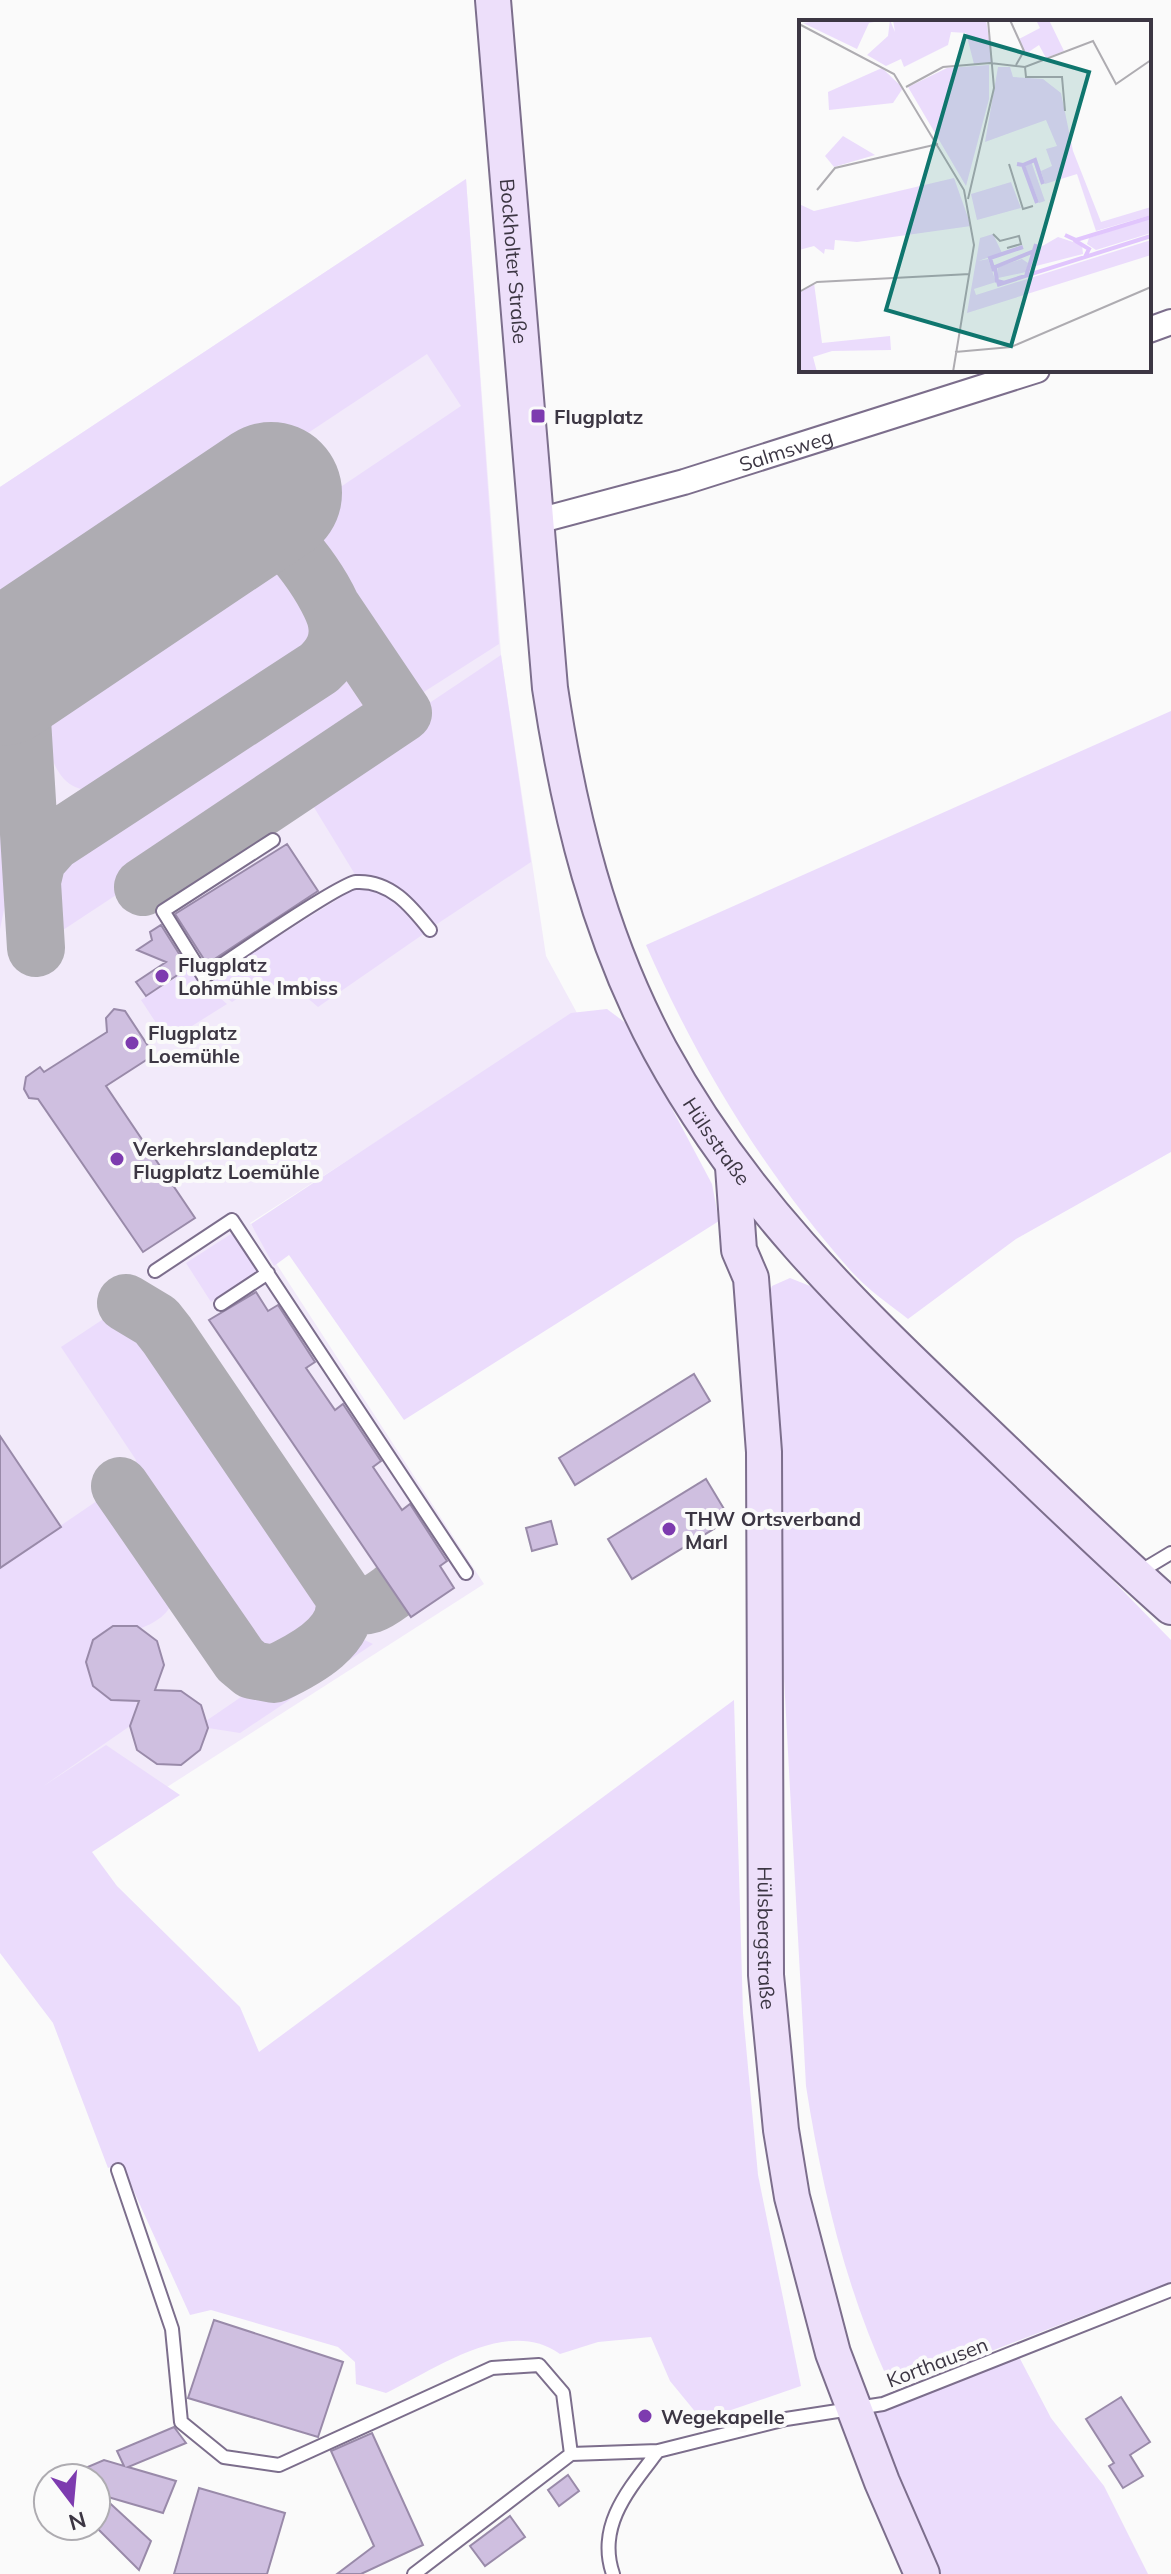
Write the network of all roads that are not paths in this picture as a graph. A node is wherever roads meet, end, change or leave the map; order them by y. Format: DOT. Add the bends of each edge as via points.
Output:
graph roads {
  1 [pos="493,0"];
  2 [pos="1171,322"];
  3 [pos="1151,329"];
  4 [pos="1031,372"];
  5 [pos="534,522"];
  6 [pos="273,840"];
  7 [pos="430,930"];
  8 [pos="733,1167"];
  9 [pos="792,1241"];
  10 [pos="155,1271"];
  11 [pos="268,1273"];
  12 [pos="751,1278"];
  13 [pos="221,1304"];
  14 [pos="1171,1553"];
  15 [pos="466,1573"];
  16 [pos="1135,1575"];
  17 [pos="1171,1607"];
  18 [pos="118,2170"];
  19 [pos="1171,2290"];
  20 [pos="852,2406"];
  21 [pos="658,2451"];
  22 [pos="571,2454"];
  23 [pos="414,2574"];
  24 [pos="613,2574"];
  25 [pos="922,2574"];
  1 -- 5 [label="street, Bockholter Straße"];
  2 -- 3 [label="street"];
  4 -- 5 [label="street, Salmsweg" via="684,482"];
  5 -- 8 [label="street, Hülsstraße" via="552,702 587,873 659,1047"];
  6 -- 7 [label="lane" via="163,911 204,977 350,883 379,885 397,894"];
  8 -- 9 [label="street, Hülsstraße"];
  8 -- 12 [label="street, Hülsbergstraße" via="739,1250"];
  9 -- 12 [label="street"];
  9 -- 16 [label="street, Hülsstraße" via="847,1301"];
  10 -- 11 [label="lane" via="232,1220"];
  11 -- 13 [label="lane"];
  11 -- 15 [label="lane"];
  12 -- 20 [label="street, Hülsbergstraße" via="764,1452 766,1975 771,2052 792,2197"];
  14 -- 16 [label="lane"];
  16 -- 17 [label="street, Hülsstraße"];
  18 -- 22 [label="lane" via="172,2329 181,2422 224,2457 279,2465 492,2368 539,2365 563,2393"];
  19 -- 20 [label="lane, Korthausen" via="883,2404"];
  20 -- 21 [label="lane, Korthausen"];
  20 -- 25 [label="street, Hülsbergstraße"];
  21 -- 22 [label="lane, Korthausen"];
  21 -- 24 [label="lane" via="613,2515 608,2559"];
  22 -- 23 [label="lane"];
}
